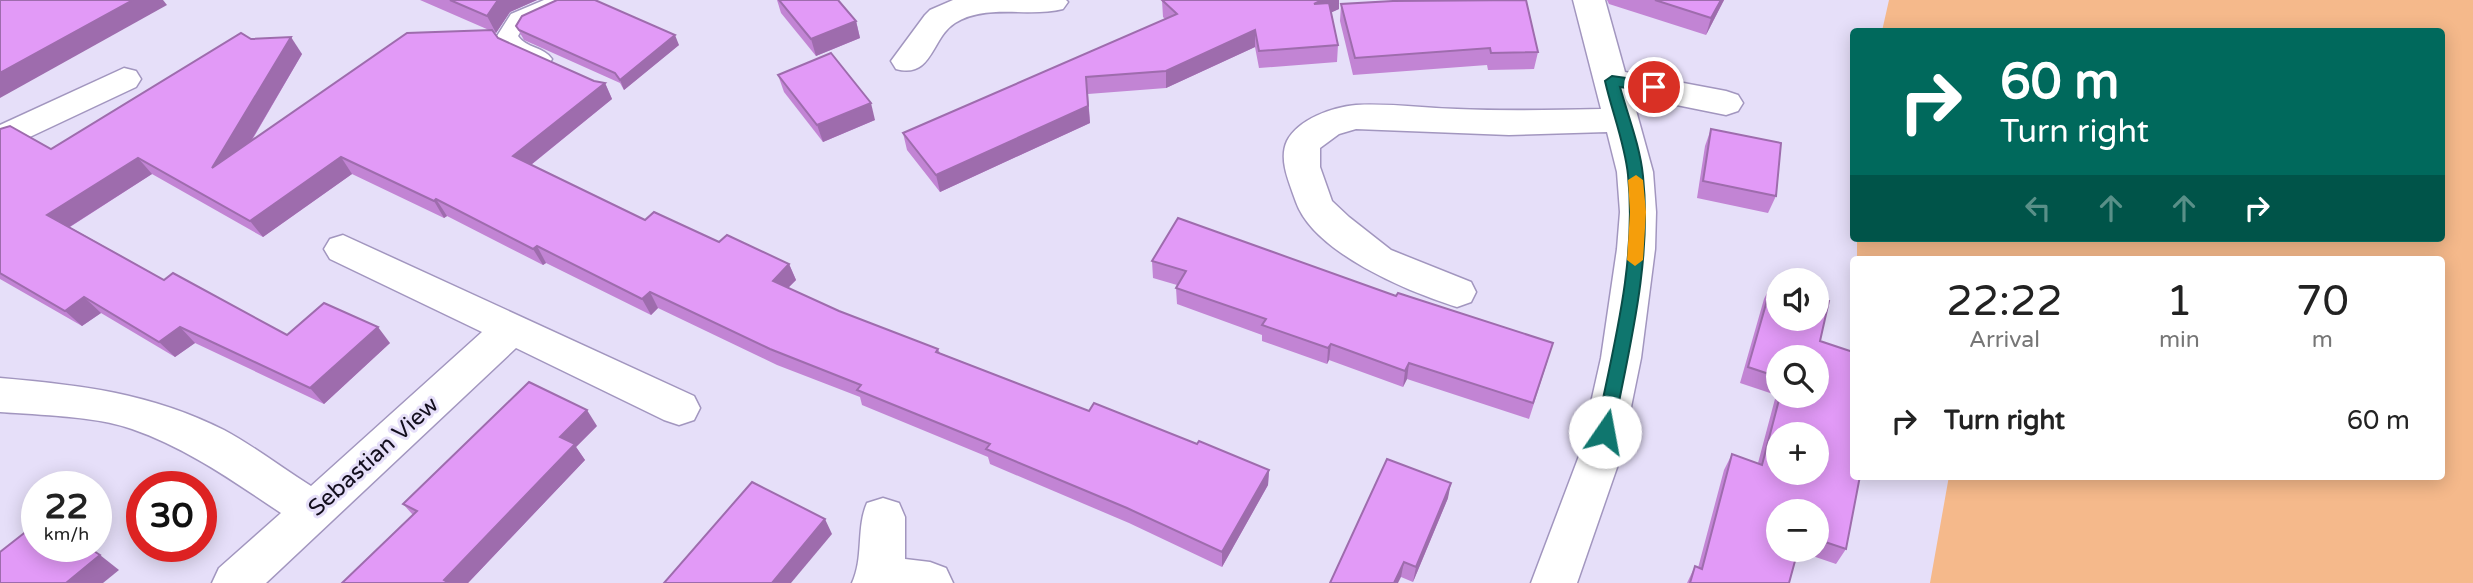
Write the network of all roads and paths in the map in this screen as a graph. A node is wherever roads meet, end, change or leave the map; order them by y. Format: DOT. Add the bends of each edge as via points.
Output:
graph roads {
  1 [pos="562,0"];
  2 [pos="1589,0"];
  3 [pos="1052,2"];
  4 [pos="958,3"];
  5 [pos="908,61"];
  6 [pos="563,69"];
  7 [pos="124,79"];
  8 [pos="1612,81"];
  9 [pos="1726,103"];
  10 [pos="1622,120"];
  11 [pos="0,139"];
  12 [pos="343,249"];
  13 [pos="1457,292"];
  14 [pos="511,329"];
  15 [pos="0,395"];
  16 [pos="679,408"];
  17 [pos="313,510"];
  18 [pos="883,517"];
  19 [pos="877,579"];
  20 [pos="235,583"];
  21 [pos="929,583"];
  22 [pos="1554,583"];
  1 -- 6 [label="lane" via="518,19 507,36 515,47"];
  2 -- 8 [label="street"];
  3 -- 4 [label="street"];
  4 -- 5 [label="street"];
  7 -- 11 [label="street"];
  8 -- 9 [label="street"];
  8 -- 10 [label="street"];
  10 -- 13 [label="street" via="1509,123 1356,117 1334,121 1303,144 1302,167 1316,207 1336,227 1378,260"];
  10 -- 22 [label="street" via="1635,172 1638,212 1633,287 1600,456"];
  12 -- 14 [label="street"];
  14 -- 16 [label="street"];
  14 -- 17 [label="street, Sebastian View"];
  15 -- 17 [label="street" via="135,412 209,443"];
  17 -- 20 [label="street, Sebastian View"];
  18 -- 19 [label="street" via="885,542"];
  19 -- 21 [label="street"];
}
